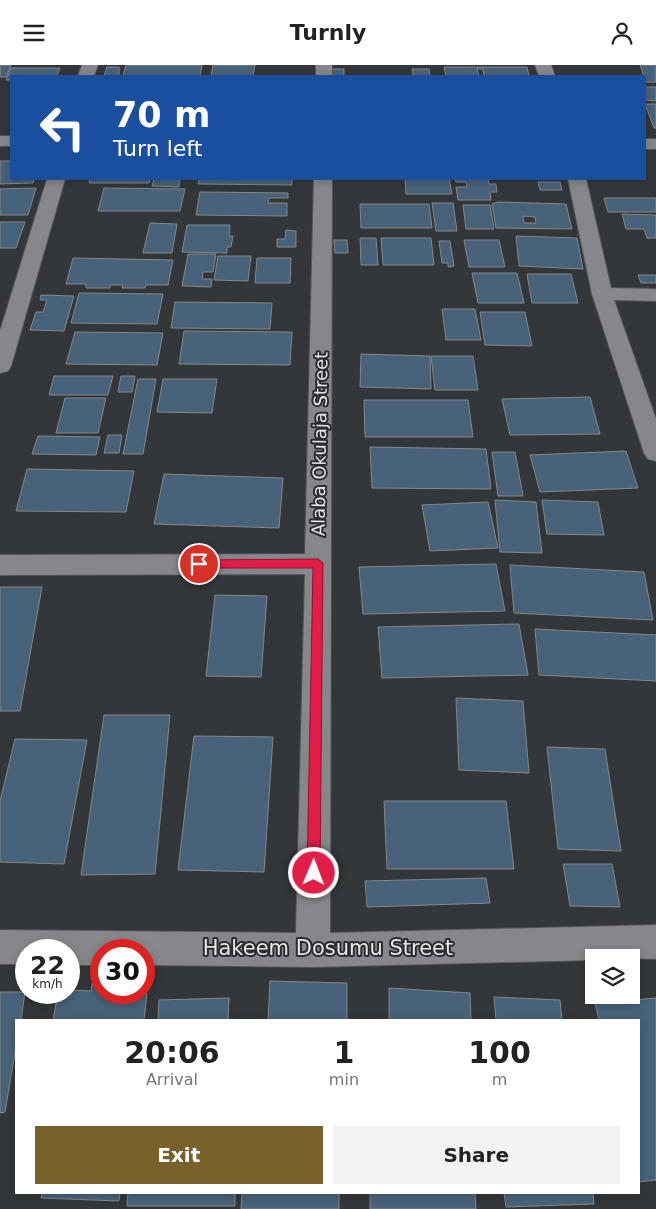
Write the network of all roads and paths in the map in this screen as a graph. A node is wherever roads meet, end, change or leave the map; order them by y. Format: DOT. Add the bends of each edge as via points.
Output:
graph roads {
  1 [pos="56,180"];
  2 [pos="324,180"];
  3 [pos="577,180"];
  4 [pos="602,294"];
  5 [pos="656,295"];
  6 [pos="0,366"];
  7 [pos="656,453"];
  8 [pos="318,563"];
  9 [pos="0,565"];
  10 [pos="656,942"];
  11 [pos="0,947"];
  12 [pos="313,950"];
  1 -- 6 [label="street"];
  2 -- 8 [label="street, Alaba Okulaja Street"];
  3 -- 4 [label="street"];
  4 -- 5 [label="street"];
  4 -- 7 [label="street"];
  8 -- 9 [label="street"];
  8 -- 12 [label="street, Alaba Okulaja Street"];
  10 -- 12 [label="street, Hakeem Dosumu Street"];
  11 -- 12 [label="street, Hakeem Dosumu Street"];
}
